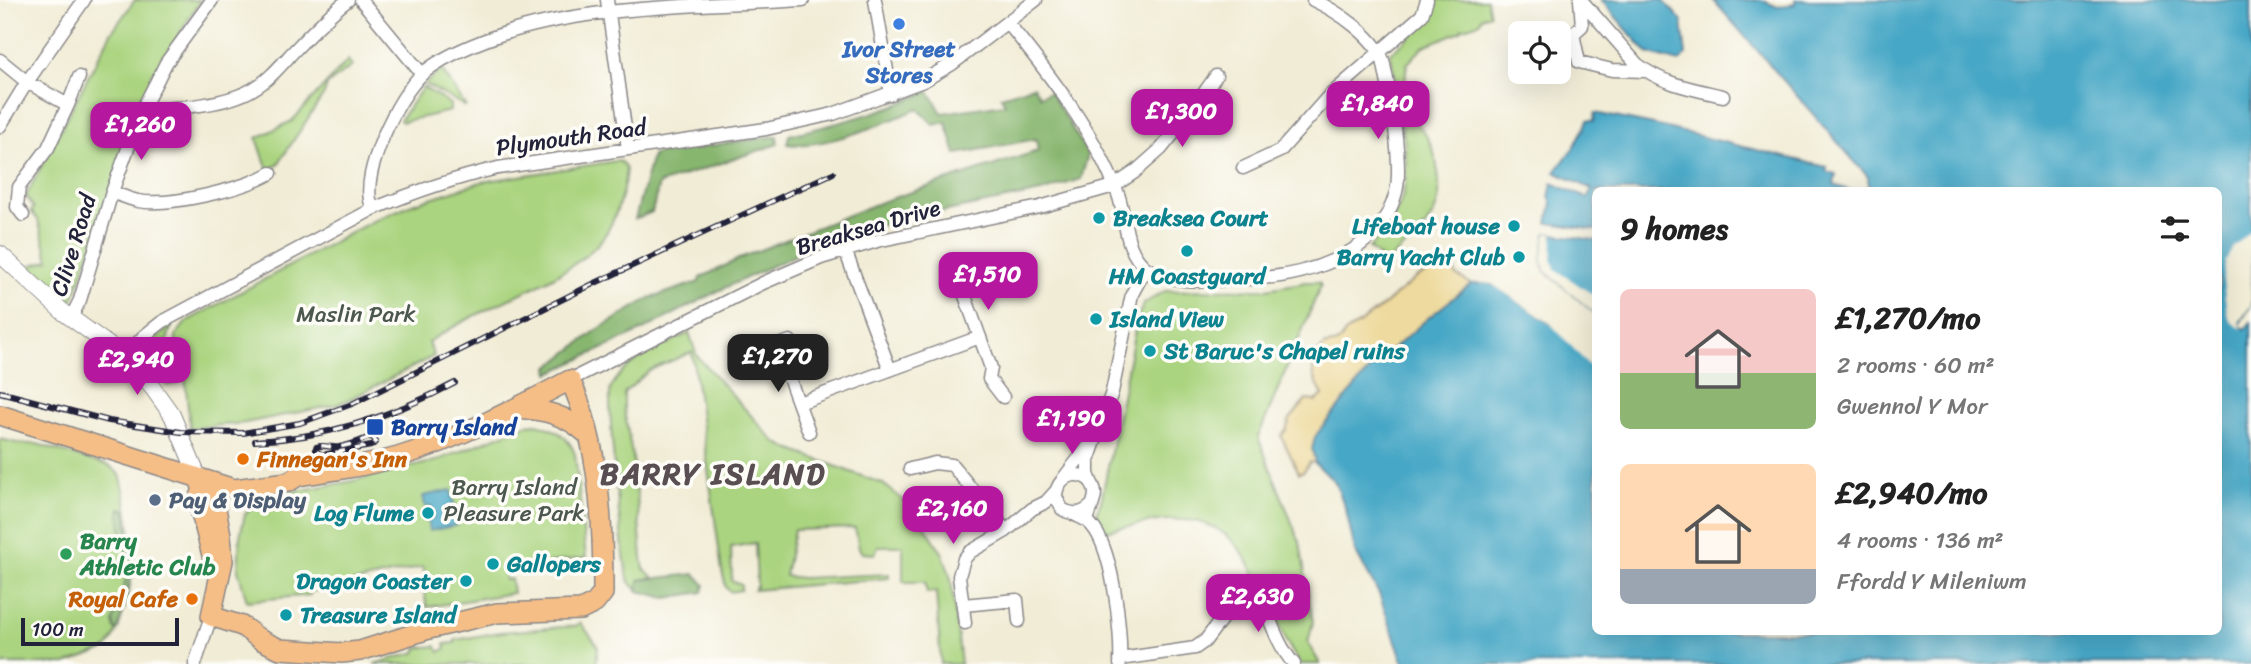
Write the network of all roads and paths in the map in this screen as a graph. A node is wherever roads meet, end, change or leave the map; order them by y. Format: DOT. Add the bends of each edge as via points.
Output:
graph roads {
  1 [pos="212,0"];
  2 [pos="348,0"];
  3 [pos="361,0"];
  4 [pos="803,0"];
  5 [pos="875,0"];
  6 [pos="1036,0"];
  7 [pos="1313,0"];
  8 [pos="1426,0"];
  9 [pos="1580,0"];
  10 [pos="81,1"];
  11 [pos="607,6"];
  12 [pos="1007,22"];
  13 [pos="1379,52"];
  14 [pos="0,60"];
  15 [pos="1646,71"];
  16 [pos="422,74"];
  17 [pos="1216,76"];
  18 [pos="79,78"];
  19 [pos="27,82"];
  20 [pos="891,94"];
  21 [pos="1723,96"];
  22 [pos="68,104"];
  23 [pos="142,110"];
  24 [pos="0,126"];
  25 [pos="628,149"];
  26 [pos="1243,168"];
  27 [pos="271,173"];
  28 [pos="1114,186"];
  29 [pos="112,192"];
  30 [pos="373,209"];
  31 [pos="23,215"];
  32 [pos="0,241"];
  33 [pos="845,250"];
  34 [pos="0,254"];
  35 [pos="1146,268"];
  36 [pos="19,270"];
  37 [pos="960,282"];
  38 [pos="71,318"];
  39 [pos="979,337"];
  40 [pos="790,341"];
  41 [pos="777,345"];
  42 [pos="761,351"];
  43 [pos="125,357"];
  44 [pos="890,370"];
  45 [pos="564,383"];
  46 [pos="1003,397"];
  47 [pos="799,403"];
  48 [pos="516,408"];
  49 [pos="0,415"];
  50 [pos="1099,428"];
  51 [pos="582,429"];
  52 [pos="809,432"];
  53 [pos="909,469"];
  54 [pos="201,484"];
  55 [pos="1092,484"];
  56 [pos="1059,485"];
  57 [pos="1052,504"];
  58 [pos="1091,506"];
  59 [pos="1072,513"];
  60 [pos="1087,521"];
  61 [pos="1006,531"];
  62 [pos="963,605"];
  63 [pos="211,616"];
  64 [pos="1019,621"];
  65 [pos="965,623"];
  66 [pos="1120,661"];
  67 [pos="195,664"];
  68 [pos="1294,664"];
  1 -- 23 [label="street, Clive Road" via="166,63"];
  2 -- 23 [label="street" via="256,88 221,100"];
  3 -- 16 [label="street"];
  4 -- 11 [label="street"];
  5 -- 20 [label="street"];
  6 -- 12 [label="street, Plymouth Road"];
  7 -- 13 [label="street" via="1347,20"];
  8 -- 13 [label="street" via="1422,15"];
  9 -- 15 [label="street"];
  9 -- 15 [label="street" via="1583,26 1573,34 1579,62 1612,70"];
  10 -- 19 [label="street" via="70,24"];
  11 -- 16 [label="street" via="500,34 455,53"];
  11 -- 25 [label="street"];
  12 -- 20 [label="street, Plymouth Road" via="952,64"];
  12 -- 28 [label="street" via="1064,95"];
  13 -- 26 [label="street" via="1327,98 1280,151"];
  13 -- 35 [label="street" via="1398,175 1387,213 1363,241 1314,269 1276,277 1179,280"];
  14 -- 19 [label="street"];
  15 -- 21 [label="street" via="1676,85"];
  16 -- 30 [label="street" via="400,103 379,148 369,202"];
  17 -- 28 [label="street" via="1161,149"];
  18 -- 22 [label="street"];
  19 -- 22 [label="street"];
  19 -- 24 [label="street"];
  20 -- 25 [label="street, Plymouth Road" via="799,122"];
  22 -- 31 [label="street" via="48,148 19,187 17,207"];
  23 -- 29 [label="street, Clive Road"];
  25 -- 30 [label="street, Plymouth Road" via="477,173"];
  27 -- 29 [label="street" via="181,200 139,201"];
  28 -- 33 [label="street, Breaksea Drive"];
  28 -- 35 [label="street" via="1131,248"];
  29 -- 38 [label="street, Clive Road"];
  30 -- 43 [label="street, Plymouth Road" via="162,322"];
  32 -- 36 [label="street"];
  33 -- 44 [label="street"];
  33 -- 45 [label="street, Breaksea Drive" via="786,272"];
  34 -- 36 [label="street"];
  35 -- 50 [label="street" via="1132,294 1119,362"];
  36 -- 38 [label="street"];
  37 -- 39 [label="street"];
  38 -- 43 [label="street"];
  39 -- 44 [label="street"];
  39 -- 46 [label="street" via="991,368 989,379"];
  40 -- 41 [label="street"];
  41 -- 42 [label="street"];
  41 -- 47 [label="street"];
  43 -- 54 [label="street" via="172,415"];
  44 -- 47 [label="street"];
  45 -- 48 [label="main road"];
  45 -- 51 [label="main road" via="583,411"];
  47 -- 52 [label="street"];
  48 -- 51 [label="main road" via="551,412"];
  48 -- 54 [label="main road" via="395,457 298,476 253,475 223,484"];
  49 -- 54 [label="main road"];
  50 -- 55 [label="street" via="1088,465"];
  50 -- 56 [label="street"];
  51 -- 63 [label="main road" via="593,451 603,549 603,593 595,603 581,610 498,613 342,653 280,649 242,626"];
  53 -- 61 [label="street" via="941,462 952,465"];
  54 -- 63 [label="main road" via="214,498 223,548"];
  55 -- 56 [label="street" via="1075,475"];
  55 -- 58 [label="street"];
  56 -- 57 [label="street"];
  57 -- 59 [label="street"];
  57 -- 61 [label="street" via="1032,509"];
  58 -- 59 [label="street"];
  58 -- 60 [label="street"];
  59 -- 60 [label="street"];
  60 -- 66 [label="street" via="1108,555"];
  61 -- 62 [label="street" via="964,559 959,576"];
  62 -- 64 [label="street" via="1017,600"];
  62 -- 65 [label="street"];
  63 -- 67 [label="street"];
  66 -- 68 [label="street" via="1195,648 1229,609 1257,589 1276,636"];
}
